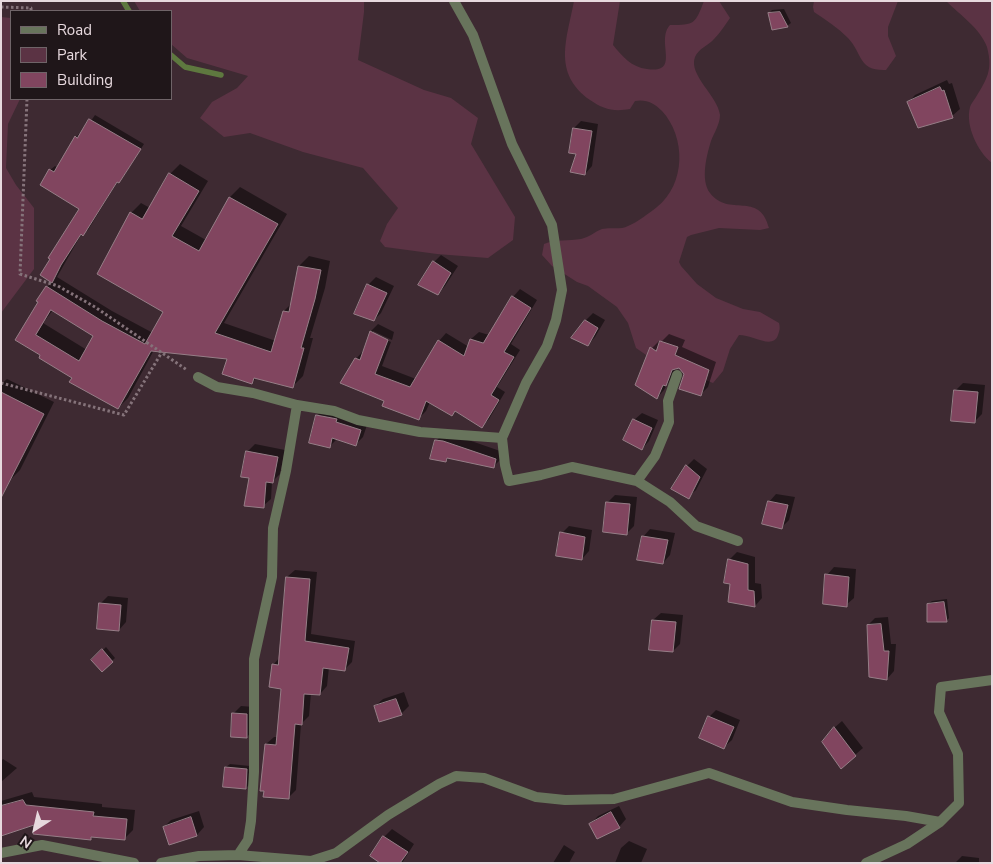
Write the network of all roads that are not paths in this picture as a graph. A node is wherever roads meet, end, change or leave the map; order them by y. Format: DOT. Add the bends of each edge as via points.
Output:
graph roads {
  1 [pos="454,1"];
  2 [pos="677,375"];
  3 [pos="198,377"];
  4 [pos="297,405"];
  5 [pos="502,438"];
  6 [pos="636,481"];
  7 [pos="738,541"];
  8 [pos="992,680"];
  9 [pos="940,822"];
  10 [pos="1,853"];
  11 [pos="238,855"];
  12 [pos="134,863"];
  13 [pos="161,863"];
  14 [pos="866,863"];
  1 -- 5 [label="street" via="473,35 512,144 552,225 562,290 546,346"];
  2 -- 6 [label="street" via="668,400 669,422 654,456"];
  3 -- 4 [label="street" via="217,387"];
  4 -- 5 [label="street" via="420,432"];
  4 -- 11 [label="street" via="273,528 272,577 254,659 251,821 248,840"];
  5 -- 6 [label="street" via="509,481 572,467"];
  6 -- 7 [label="street" via="670,502 696,526"];
  8 -- 9 [label="street" via="940,687 938,712 958,754 960,784 959,803"];
  9 -- 11 [label="street" via="792,802 710,773 614,799 565,800 536,797 484,778 456,776 388,816 336,853 310,861"];
  9 -- 14 [label="street" via="907,844"];
  10 -- 12 [label="street" via="42,845"];
  11 -- 13 [label="street" via="199,856"];
}
